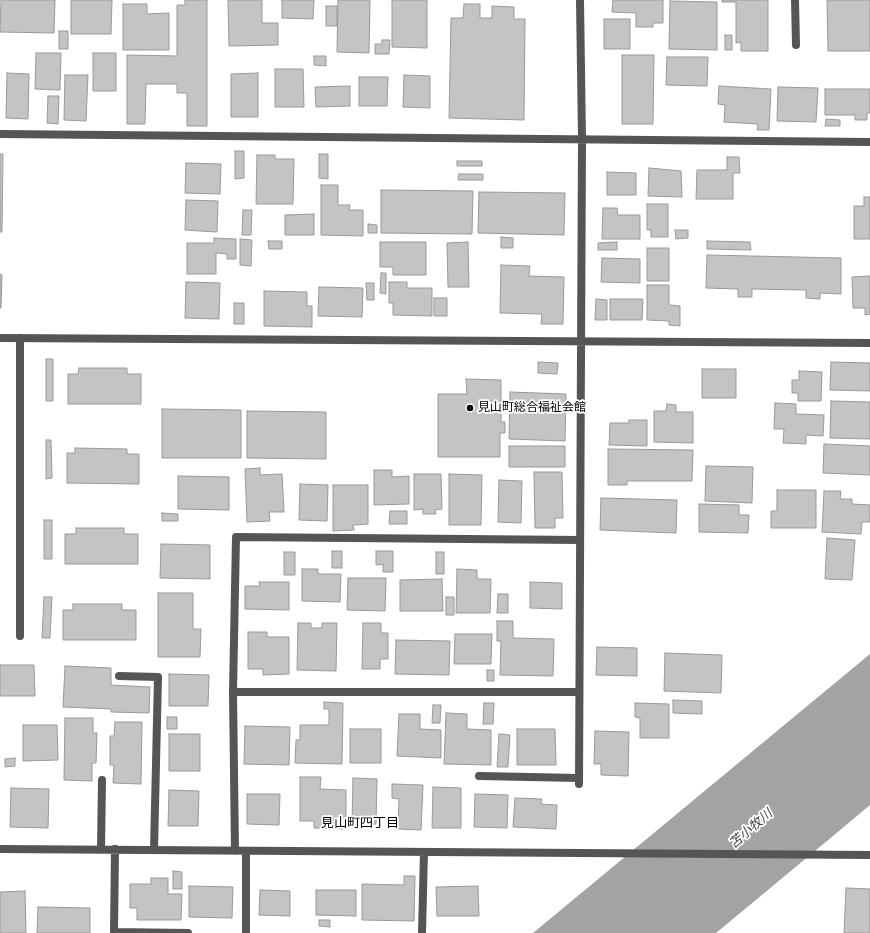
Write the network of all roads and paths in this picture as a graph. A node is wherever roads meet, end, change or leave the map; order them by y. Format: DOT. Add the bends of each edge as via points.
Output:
graph roads {
  1 [pos="580,0"];
  2 [pos="795,0"];
  3 [pos="796,44"];
  4 [pos="0,134"];
  5 [pos="582,139"];
  6 [pos="870,142"];
  7 [pos="0,338"];
  8 [pos="20,338"];
  9 [pos="580,342"];
  10 [pos="870,343"];
  11 [pos="580,540"];
  12 [pos="20,636"];
  13 [pos="119,676"];
  14 [pos="233,692"];
  15 [pos="578,692"];
  16 [pos="479,776"];
  17 [pos="102,780"];
  18 [pos="0,849"];
  19 [pos="101,849"];
  20 [pos="115,849"];
  21 [pos="154,850"];
  22 [pos="234,851"];
  23 [pos="246,851"];
  24 [pos="424,852"];
  25 [pos="870,855"];
  26 [pos="114,932"];
  27 [pos="188,933"];
  28 [pos="246,933"];
  29 [pos="422,933"];
  1 -- 5 [label="street"];
  2 -- 3 [label="street"];
  4 -- 5 [label="street"];
  5 -- 6 [label="street"];
  5 -- 9 [label="street"];
  7 -- 8 [label="street"];
  8 -- 9 [label="street"];
  8 -- 12 [label="street"];
  9 -- 10 [label="street"];
  9 -- 11 [label="street"];
  11 -- 14 [label="street" via="236,537"];
  11 -- 15 [label="street"];
  13 -- 21 [label="street" via="158,678"];
  14 -- 15 [label="street"];
  14 -- 22 [label="street"];
  15 -- 16 [label="street" via="579,781"];
  17 -- 19 [label="street"];
  18 -- 19 [label="street"];
  19 -- 20 [label="street"];
  20 -- 21 [label="street"];
  20 -- 26 [label="street"];
  21 -- 22 [label="street"];
  22 -- 23 [label="street"];
  23 -- 24 [label="street"];
  23 -- 28 [label="street"];
  24 -- 25 [label="street"];
  24 -- 29 [label="street"];
  26 -- 27 [label="street"];
}
